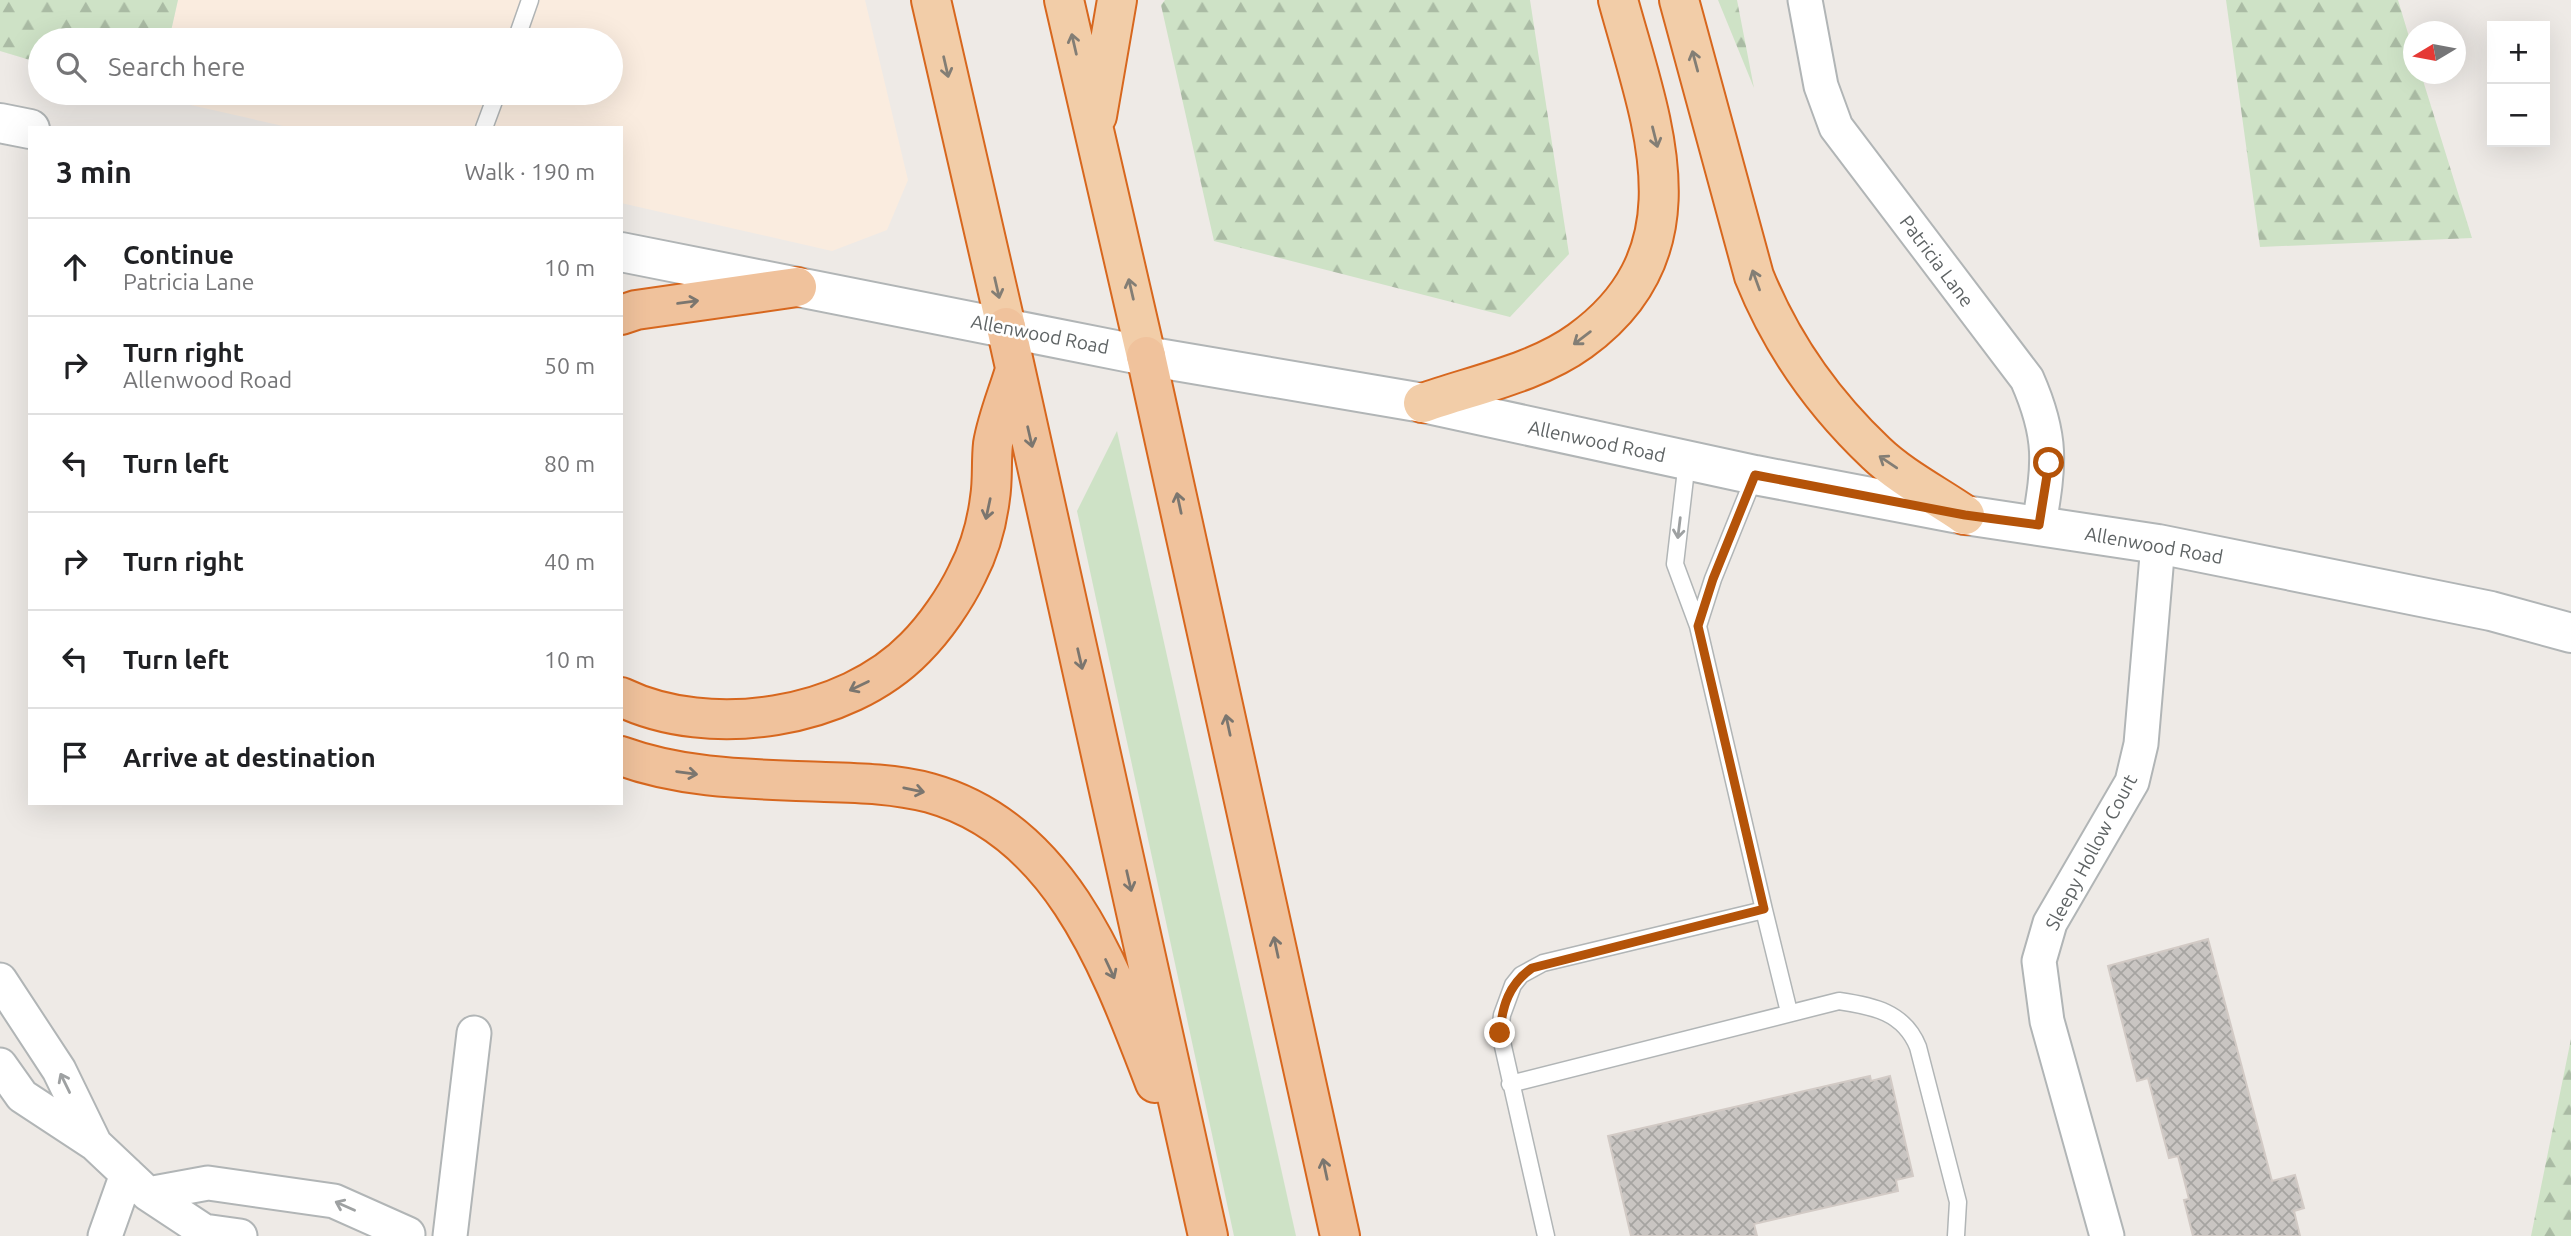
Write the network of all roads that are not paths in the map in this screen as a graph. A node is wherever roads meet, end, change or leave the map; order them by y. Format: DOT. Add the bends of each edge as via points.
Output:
graph roads {
  1 [pos="530,0"];
  2 [pos="931,0"];
  3 [pos="1064,0"];
  4 [pos="1117,0"];
  5 [pos="1618,0"];
  6 [pos="1679,0"];
  7 [pos="1805,0"];
  8 [pos="520,28"];
  9 [pos="493,105"];
  10 [pos="0,123"];
  11 [pos="485,126"];
  12 [pos="28,130"];
  13 [pos="1094,135"];
  14 [pos="623,252"];
  15 [pos="797,287"];
  16 [pos="623,314"];
  17 [pos="1006,327"];
  18 [pos="1146,356"];
  19 [pos="1015,371"];
  20 [pos="1423,402"];
  21 [pos="1687,461"];
  22 [pos="1755,475"];
  23 [pos="1965,515"];
  24 [pos="2039,525"];
  25 [pos="2158,544"];
  26 [pos="1698,626"];
  27 [pos="2571,633"];
  28 [pos="623,698"];
  29 [pos="623,757"];
  30 [pos="1764,909"];
  31 [pos="0,980"];
  32 [pos="1789,1012"];
  33 [pos="474,1033"];
  34 [pos="0,1065"];
  35 [pos="1510,1084"];
  36 [pos="95,1144"];
  37 [pos="138,1184"];
  38 [pos="1205,1222"];
  39 [pos="402,1235"];
  40 [pos="105,1236"];
  41 [pos="240,1236"];
  42 [pos="449,1236"];
  43 [pos="1340,1236"];
  44 [pos="1546,1236"];
  45 [pos="1956,1236"];
  46 [pos="2107,1236"];
  1 -- 8 [label="lane"];
  2 -- 17 [label="highway, one-way"];
  13 -- 3 [label="highway, one-way"];
  4 -- 13 [label="highway"];
  5 -- 20 [label="highway, one-way" via="1658,147 1661,195 1649,249 1631,287 1580,342 1536,364"];
  23 -- 6 [label="highway, one-way" via="1877,454 1795,359 1770,316 1754,276"];
  7 -- 24 [label="street, Patricia Lane" via="1821,86 1836,127 2027,379 2041,410 2049,463"];
  9 -- 11 [label="lane"];
  10 -- 12 [label="street"];
  18 -- 13 [label="highway, one-way"];
  14 -- 15 [label="street, Allenwood Road"];
  16 -- 15 [label="highway, one-way"];
  15 -- 17 [label="street, Allenwood Road"];
  17 -- 18 [label="street, Allenwood Road"];
  17 -- 19 [label="highway"];
  18 -- 20 [label="street, Allenwood Road"];
  43 -- 18 [label="highway, one-way"];
  19 -- 28 [label="highway, one-way" via="993,443 990,498 981,539 967,574 915,648 864,685 812,708 772,717 702,718"];
  19 -- 38 [label="highway, one-way"];
  20 -- 21 [label="street, Allenwood Road"];
  21 -- 22 [label="street, Allenwood Road"];
  21 -- 26 [label="lane, one-way" via="1675,564"];
  22 -- 23 [label="street, Allenwood Road"];
  22 -- 26 [label="lane"];
  23 -- 24 [label="street, Allenwood Road"];
  24 -- 25 [label="street, Allenwood Road"];
  25 -- 27 [label="street, Allenwood Road" via="2491,611"];
  25 -- 46 [label="street, Sleepy Hollow Court" via="2141,744 2132,782 2050,923 2039,961 2047,1021"];
  26 -- 30 [label="lane"];
  29 -- 38 [label="highway, one-way" via="711,776 905,787 956,802 1012,836 1057,882 1097,941"];
  30 -- 32 [label="lane"];
  30 -- 35 [label="lane" via="1532,968 1513,985 1502,1015 1502,1049"];
  36 -- 31 [label="street, one-way" via="59,1070"];
  32 -- 35 [label="lane"];
  32 -- 45 [label="lane" via="1839,1001 1882,1010 1910,1030 1958,1202"];
  33 -- 42 [label="street"];
  34 -- 36 [label="street" via="22,1096"];
  35 -- 44 [label="lane"];
  36 -- 37 [label="street"];
  39 -- 37 [label="street, one-way" via="334,1201 208,1183"];
  37 -- 40 [label="street"];
  37 -- 41 [label="street" via="204,1231"];
  39 -- 42 [label="street"];
}
